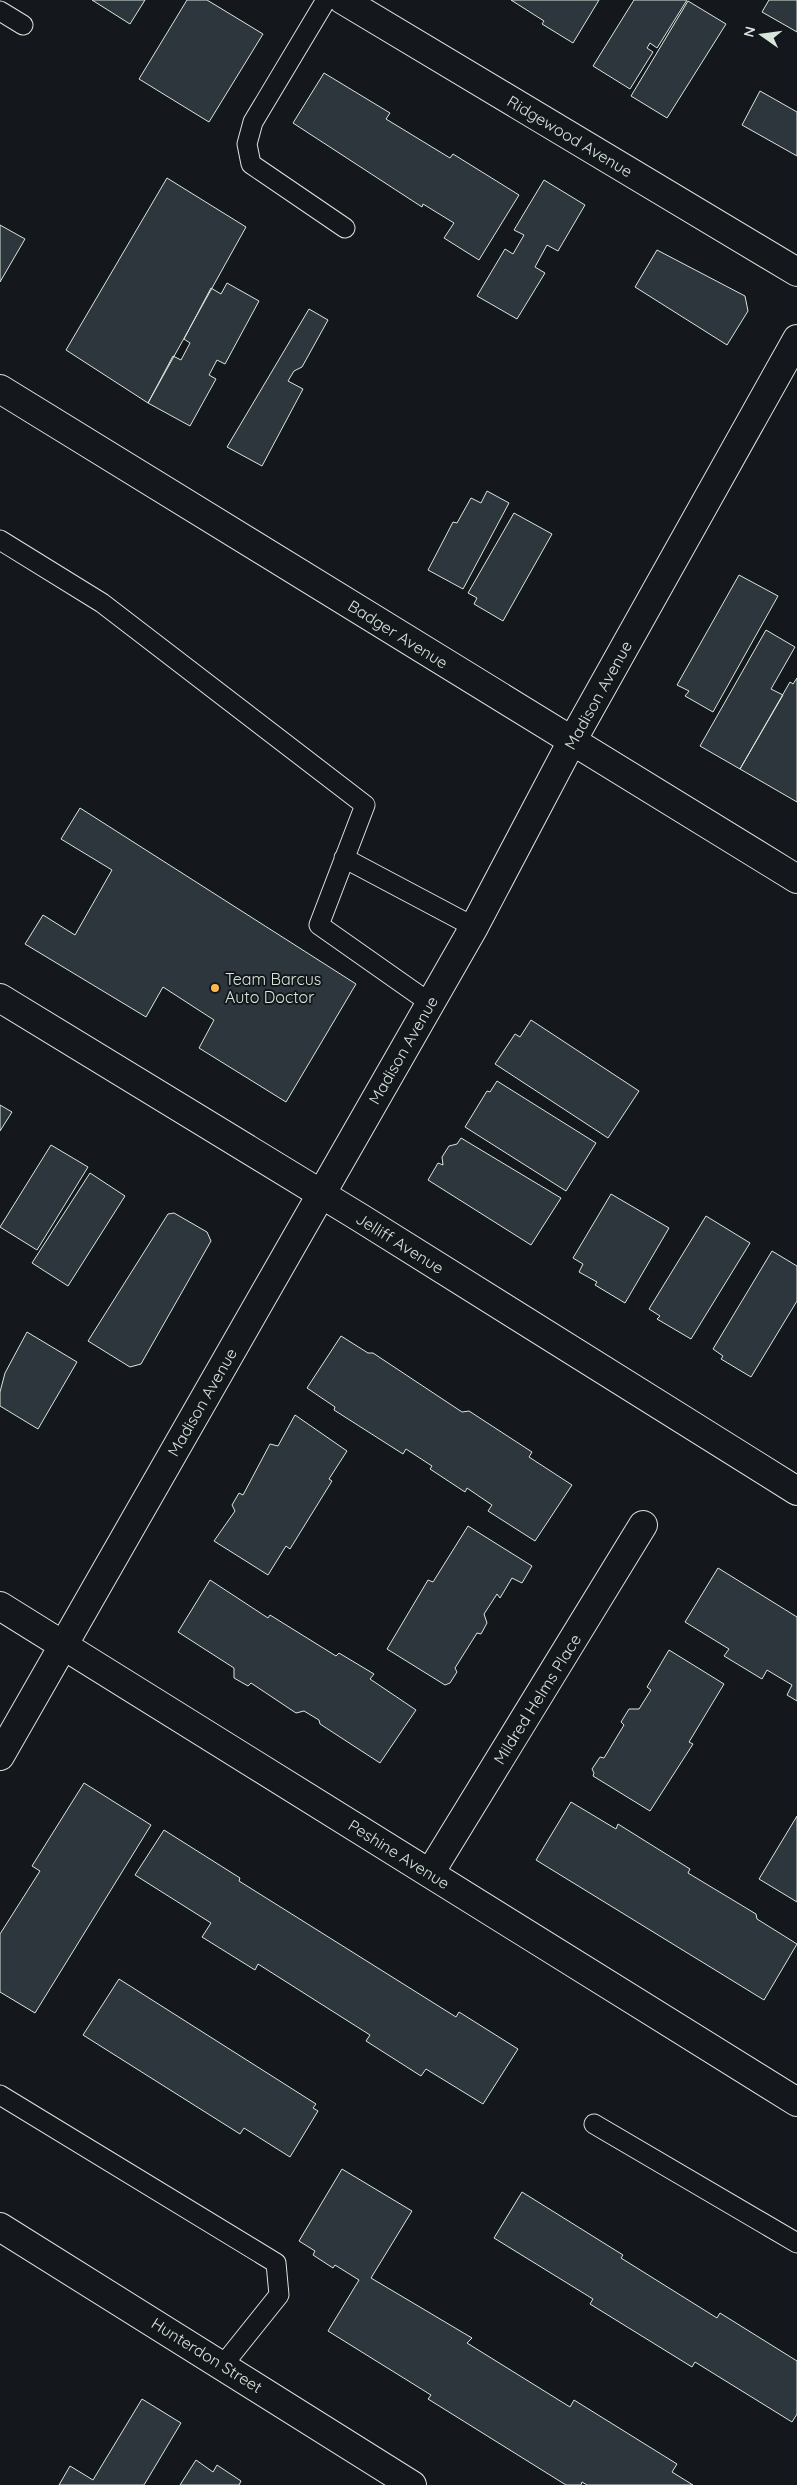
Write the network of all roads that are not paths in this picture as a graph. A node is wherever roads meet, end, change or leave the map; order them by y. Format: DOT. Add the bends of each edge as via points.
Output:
graph roads {
  1 [pos="326,0"];
  2 [pos="343,0"];
  3 [pos="0,11"];
  4 [pos="23,25"];
  5 [pos="345,228"];
  6 [pos="797,272"];
  7 [pos="797,339"];
  8 [pos="0,389"];
  9 [pos="0,540"];
  10 [pos="572,741"];
  11 [pos="344,858"];
  12 [pos="797,879"];
  13 [pos="474,927"];
  14 [pos="0,998"];
  15 [pos="430,1003"];
  16 [pos="321,1194"];
  17 [pos="797,1491"];
  18 [pos="643,1525"];
  19 [pos="0,1606"];
  20 [pos="64,1645"];
  21 [pos="0,1756"];
  22 [pos="430,1873"];
  23 [pos="0,2095"];
  24 [pos="797,2102"];
  25 [pos="594,2124"];
  26 [pos="0,2227"];
  27 [pos="797,2243"];
  28 [pos="222,2365"];
  29 [pos="412,2485"];
  1 -- 5 [label="lane" via="253,122 247,144 252,164"];
  2 -- 6 [label="street, Ridgewood Avenue"];
  3 -- 4 [label="lane"];
  7 -- 10 [label="street, Madison Avenue"];
  8 -- 10 [label="street, Badger Avenue"];
  9 -- 11 [label="lane" via="102,603 364,805"];
  10 -- 12 [label="street, Badger Avenue"];
  10 -- 13 [label="street, Madison Avenue"];
  11 -- 13 [label="lane"];
  11 -- 15 [label="lane" via="319,924"];
  13 -- 15 [label="street, Madison Avenue"];
  14 -- 16 [label="street, Jelliff Avenue"];
  15 -- 16 [label="street, Madison Avenue"];
  16 -- 17 [label="street, Jelliff Avenue"];
  16 -- 20 [label="street, Madison Avenue"];
  18 -- 22 [label="street, Mildred Helms Place"];
  19 -- 20 [label="street, Peshine Avenue"];
  20 -- 21 [label="street, Madison Avenue"];
  20 -- 22 [label="street, Peshine Avenue"];
  22 -- 24 [label="street, Peshine Avenue"];
  23 -- 28 [label="lane" via="276,2263 280,2294"];
  25 -- 27 [label="lane"];
  26 -- 28 [label="street, Hunterdon Street"];
  28 -- 29 [label="street, Hunterdon Street"];
}
